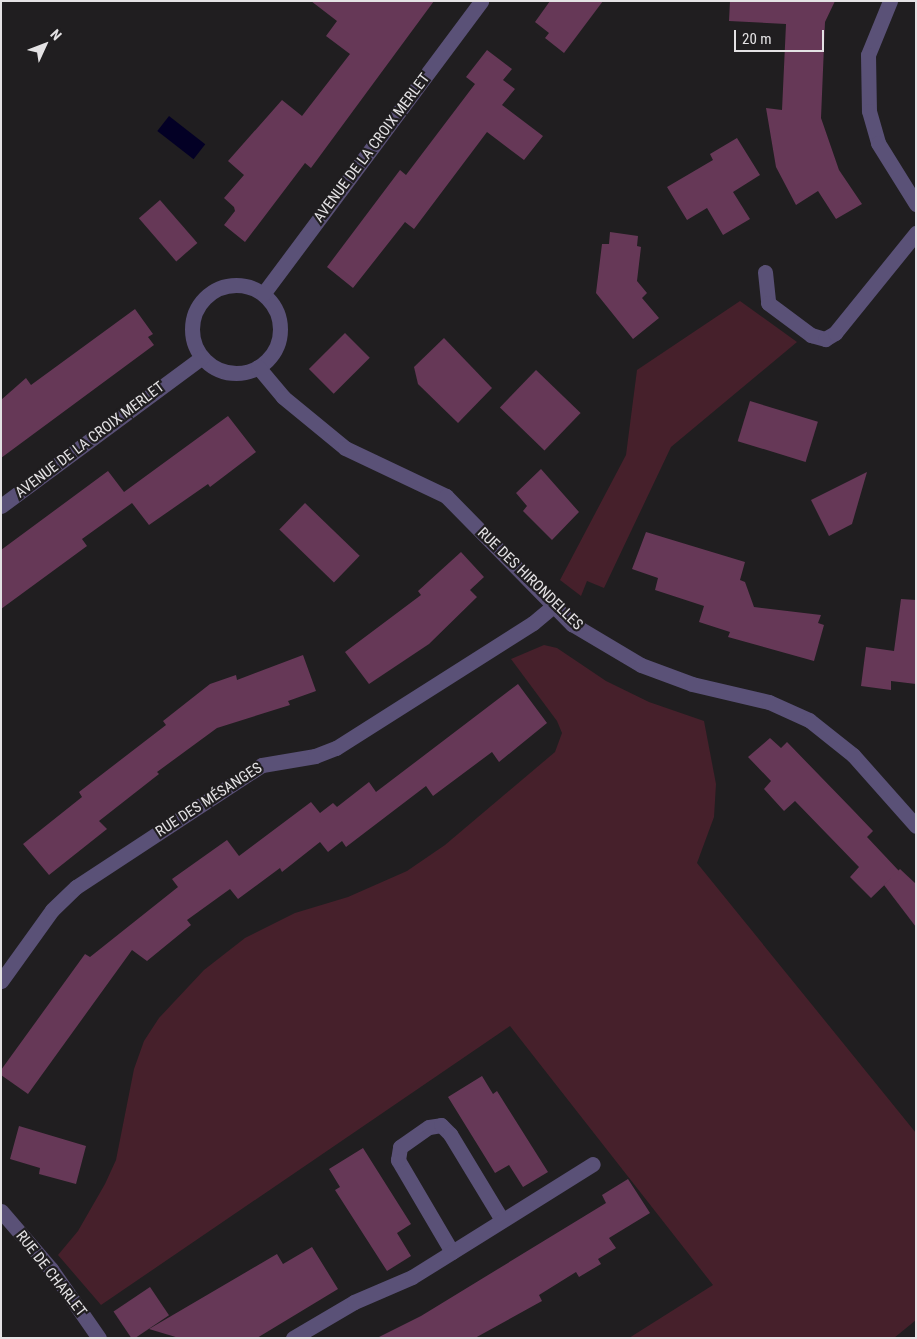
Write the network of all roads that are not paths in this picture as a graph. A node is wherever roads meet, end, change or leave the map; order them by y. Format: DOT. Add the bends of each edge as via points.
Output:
graph roads {
  1 [pos="481,1"];
  2 [pos="890,1"];
  3 [pos="916,204"];
  4 [pos="916,233"];
  5 [pos="765,272"];
  6 [pos="263,294"];
  7 [pos="202,356"];
  8 [pos="258,367"];
  9 [pos="1,506"];
  10 [pos="553,606"];
  11 [pos="916,826"];
  12 [pos="1,981"];
  13 [pos="593,1164"];
  14 [pos="1,1212"];
  15 [pos="502,1220"];
  16 [pos="452,1252"];
  17 [pos="99,1338"];
  18 [pos="293,1338"];
  1 -- 6 [label="street, AVENUE DE LA CROIX MERLET"];
  2 -- 3 [label="street" via="868,55 869,111 878,143"];
  4 -- 5 [label="street" via="834,333 825,339 811,335 768,303"];
  6 -- 7 [label="street" via="236,285 208,296 195,314 193,328 195,344"];
  6 -- 8 [label="street" via="278,315 280,332 275,349"];
  7 -- 8 [label="street" via="214,367 228,372 244,372"];
  7 -- 9 [label="street, AVENUE DE LA CROIX MERLET"];
  8 -- 10 [label="street, RUE DES HIRONDELLES" via="283,397 345,448 446,496"];
  10 -- 11 [label="street, RUE DES HIRONDELLES" via="593,639 640,665 692,684 768,702 810,720 853,755"];
  10 -- 12 [label="street, RUE DES MÉSANGES" via="533,623 336,748 262,764 76,887 52,910"];
  13 -- 15 [label="street"];
  14 -- 17 [label="street, RUE DE CHARLET" via="51,1269"];
  15 -- 16 [label="street"];
  15 -- 16 [label="street" via="450,1134 441,1125 429,1127 400,1147 398,1160"];
  16 -- 18 [label="street" via="412,1277 354,1302"];
}
